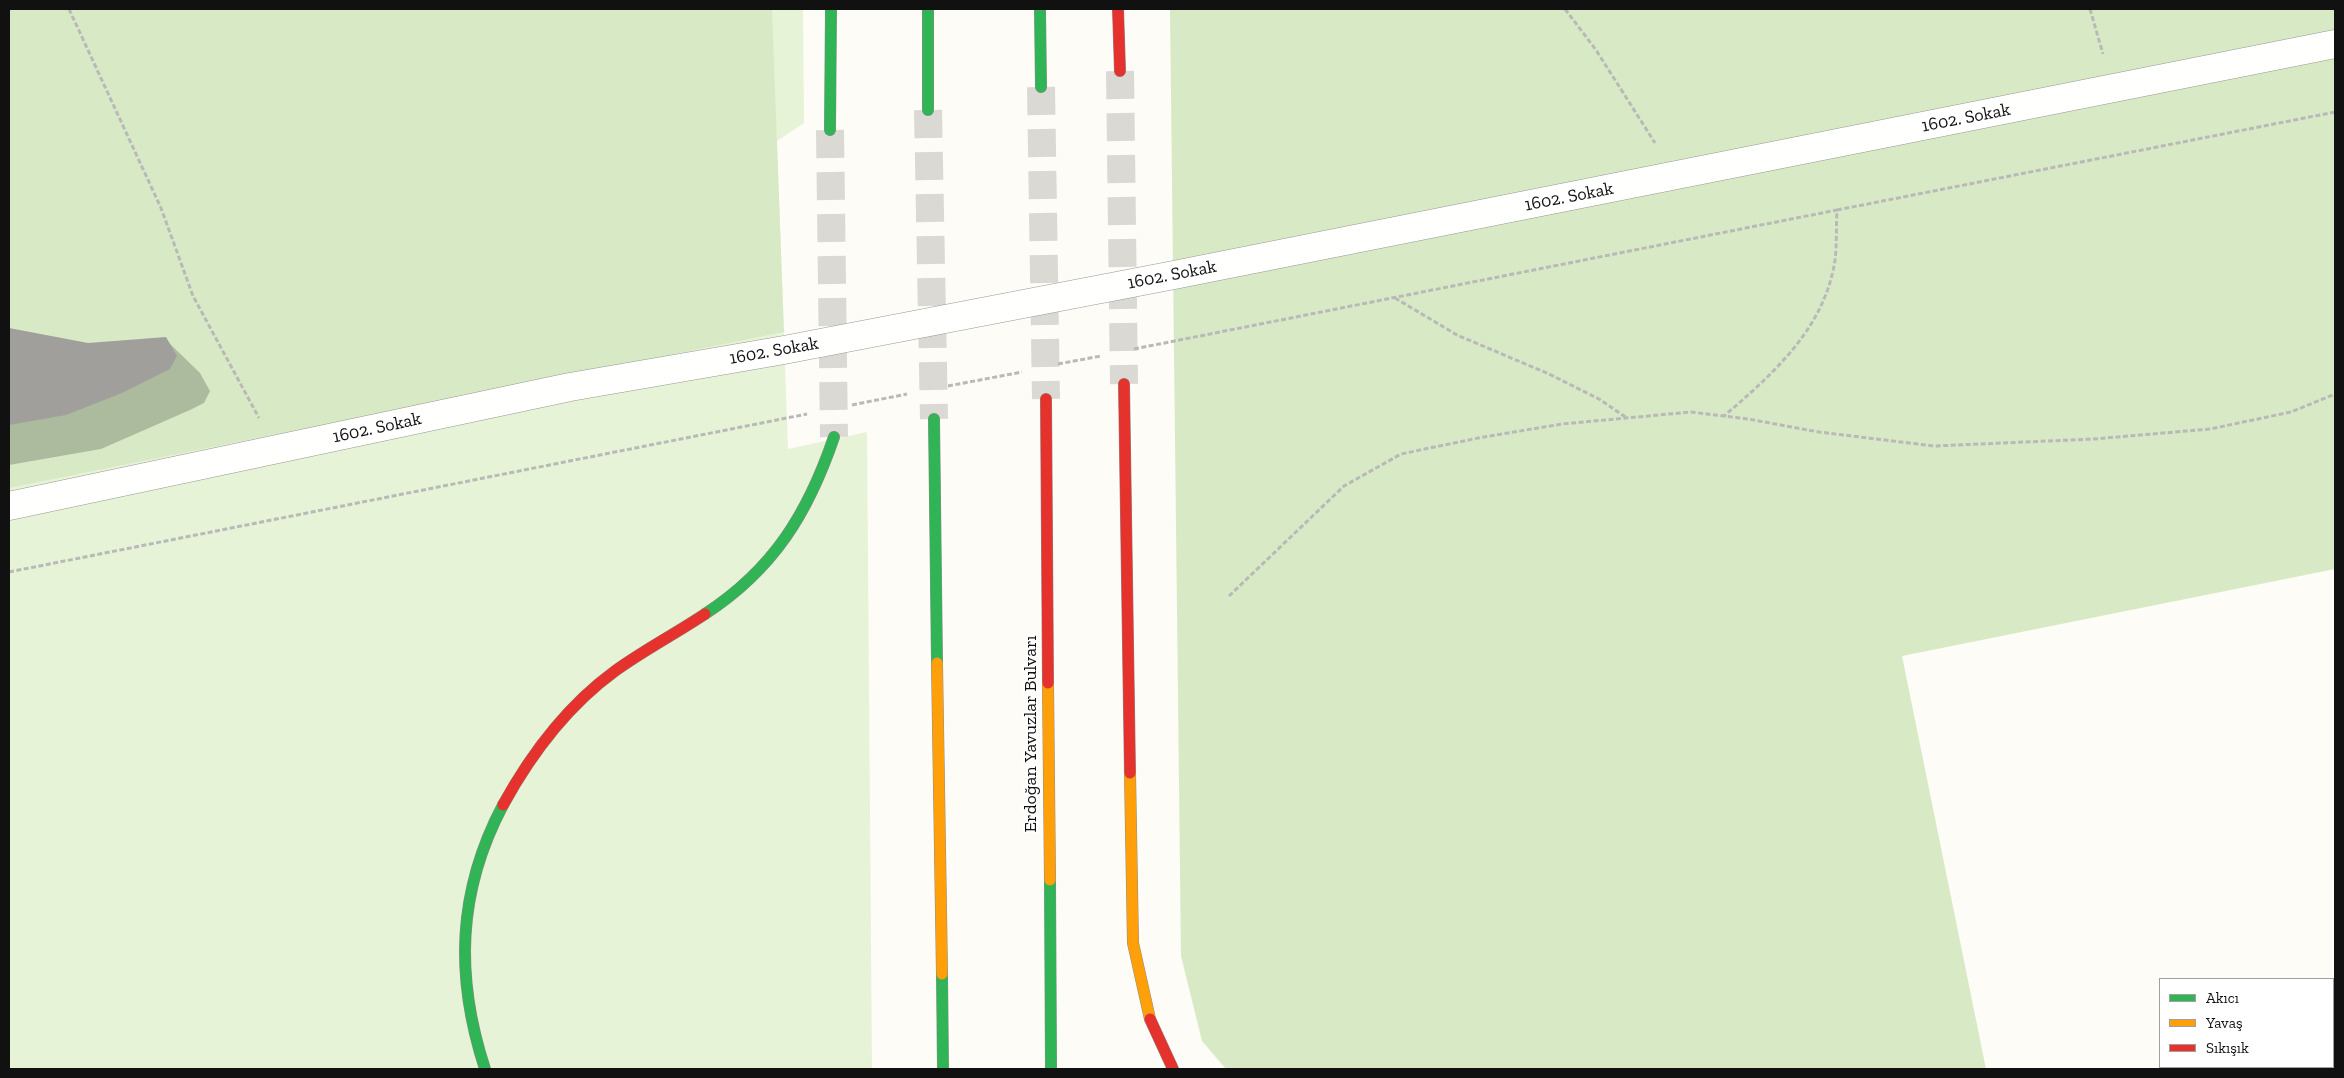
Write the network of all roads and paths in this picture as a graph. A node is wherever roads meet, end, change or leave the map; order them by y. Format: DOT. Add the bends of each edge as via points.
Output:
graph roads {
  1 [pos="69,9"];
  2 [pos="831,9"];
  3 [pos="928,9"];
  4 [pos="1040,9"];
  5 [pos="1118,9"];
  6 [pos="1564,9"];
  7 [pos="2090,9"];
  8 [pos="2335,44"];
  9 [pos="1120,71"];
  10 [pos="1041,87"];
  11 [pos="2110,89"];
  12 [pos="928,110"];
  13 [pos="2335,112"];
  14 [pos="830,130"];
  15 [pos="1671,177"];
  16 [pos="1837,210"];
  17 [pos="1394,298"];
  18 [pos="1124,384"];
  19 [pos="2335,394"];
  20 [pos="1046,399"];
  21 [pos="1628,418"];
  22 [pos="934,420"];
  23 [pos="834,438"];
  24 [pos="272,450"];
  25 [pos="9,506"];
  26 [pos="1229,596"];
  27 [pos="485,1069"];
  28 [pos="943,1069"];
  29 [pos="1051,1069"];
  30 [pos="1173,1069"];
  1 -- 24 [label="path" via="162,208 193,296 254,406"];
  2 -- 14 [label="main road"];
  3 -- 12 [label="main road"];
  4 -- 10 [label="main road"];
  5 -- 9 [label="main road"];
  6 -- 15 [label="path" via="1596,50 1648,129"];
  7 -- 11 [label="path"];
  8 -- 11 [label="street, 1602. Sokak"];
  11 -- 15 [label="street, 1602. Sokak"];
  13 -- 16 [label="path"];
  15 -- 24 [label="street, 1602. Sokak" via="784,350 570,386"];
  17 -- 21 [label="path" via="1457,335 1549,374"];
  18 -- 30 [label="main road" via="1133,944 1150,1018"];
  19 -- 21 [label="path" via="2291,412 2210,429 2094,439 1934,446 1691,412"];
  20 -- 29 [label="main road, Erdoğan Yavuzlar Bulvarı"];
  21 -- 26 [label="path" via="1562,424 1401,454 1344,486"];
  22 -- 28 [label="main road"];
  23 -- 27 [label="main road" via="821,479 782,546 756,574 717,606 602,681 565,714 508,795 488,838 473,883 465,932 465,985 473,1035"];
  24 -- 25 [label="street, 1602. Sokak"];
}
